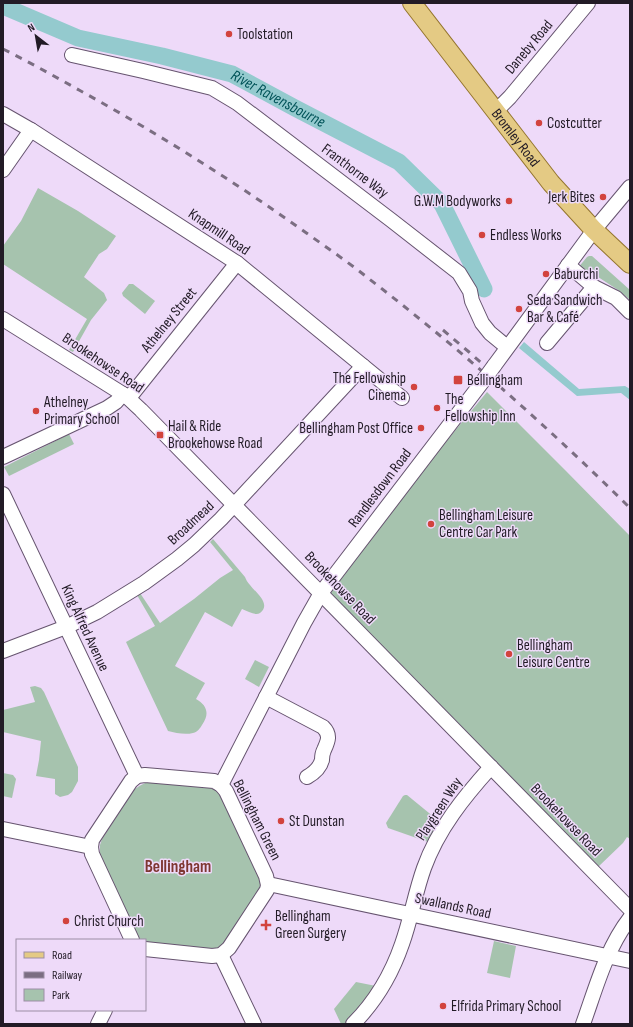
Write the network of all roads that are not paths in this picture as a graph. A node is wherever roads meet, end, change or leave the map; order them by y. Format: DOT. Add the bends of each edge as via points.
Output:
graph roads {
  1 [pos="412,3"];
  2 [pos="588,3"];
  3 [pos="72,55"];
  4 [pos="495,112"];
  5 [pos="3,114"];
  6 [pos="31,130"];
  7 [pos="3,170"];
  8 [pos="630,187"];
  9 [pos="594,230"];
  10 [pos="237,263"];
  11 [pos="630,264"];
  12 [pos="568,265"];
  13 [pos="594,287"];
  14 [pos="630,312"];
  15 [pos="3,319"];
  16 [pos="547,343"];
  17 [pos="507,347"];
  18 [pos="363,366"];
  19 [pos="126,396"];
  20 [pos="402,398"];
  21 [pos="3,457"];
  22 [pos="3,494"];
  23 [pos="234,505"];
  24 [pos="321,593"];
  25 [pos="66,627"];
  26 [pos="3,651"];
  27 [pos="266,697"];
  28 [pos="491,767"];
  29 [pos="137,776"];
  30 [pos="307,777"];
  31 [pos="221,785"];
  32 [pos="3,829"];
  33 [pos="91,847"];
  34 [pos="268,885"];
  35 [pos="630,909"];
  36 [pos="411,914"];
  37 [pos="630,918"];
  38 [pos="132,939"];
  39 [pos="146,950"];
  40 [pos="221,955"];
  41 [pos="608,956"];
  42 [pos="630,960"];
  43 [pos="104,1011"];
  44 [pos="98,1024"];
  45 [pos="254,1024"];
  46 [pos="353,1024"];
  47 [pos="583,1024"];
  1 -- 4 [label="main road, Bromley Road"];
  2 -- 4 [label="street, Daneby Road"];
  3 -- 17 [label="street, Franthorne Way" via="212,88 237,103 459,273 470,291 482,323"];
  4 -- 9 [label="main road, Bromley Road" via="551,183"];
  5 -- 6 [label="street, Knapmill Road"];
  6 -- 7 [label="street"];
  6 -- 10 [label="street, Knapmill Road"];
  8 -- 9 [label="street, Randlesdown Road"];
  9 -- 11 [label="main road, Bromley Road"];
  9 -- 12 [label="street, Randlesdown Road"];
  10 -- 18 [label="street, Knapmill Road"];
  10 -- 19 [label="street, Athelney Street"];
  12 -- 13 [label="street"];
  12 -- 17 [label="street, Randlesdown Road"];
  13 -- 14 [label="street" via="616,298"];
  13 -- 16 [label="street"];
  15 -- 19 [label="street, Brookehowse Road"];
  17 -- 24 [label="street, Randlesdown Road, bridge"];
  18 -- 20 [label="street, Knapmill Road"];
  18 -- 23 [label="street, Broadmead"];
  19 -- 21 [label="street, Athelney Street" via="107,408"];
  19 -- 23 [label="street, Brookehowse Road"];
  22 -- 25 [label="street, King Alfred Avenue"];
  23 -- 24 [label="street, Brookehowse Road"];
  23 -- 25 [label="street, Broadmead" via="194,545 156,575 107,606"];
  24 -- 27 [label="street, Randlesdown Road"];
  24 -- 28 [label="street, Brookehowse Road"];
  25 -- 26 [label="street, Broadmead"];
  25 -- 29 [label="street, King Alfred Avenue"];
  27 -- 30 [label="street" via="326,730 328,740 320,765"];
  27 -- 31 [label="street, Randlesdown Road"];
  28 -- 35 [label="street, Brookehowse Road"];
  28 -- 36 [label="street, Playgreen Way" via="466,796 439,835 424,867"];
  29 -- 31 [label="street, Bellingham Green" via="185,778"];
  29 -- 33 [label="street" via="108,815 92,840"];
  31 -- 34 [label="street, Bellingham Green" via="266,876"];
  32 -- 33 [label="street"];
  33 -- 38 [label="street"];
  34 -- 36 [label="street, Swallands Road"];
  34 -- 40 [label="street, Bellingham Green" via="229,948"];
  36 -- 41 [label="street, Swallands Road"];
  36 -- 46 [label="street, Playgreen Way" via="388,976 372,1002"];
  37 -- 41 [label="street"];
  39 -- 40 [label="street"];
  40 -- 45 [label="street"];
  41 -- 42 [label="street, Swallands Road"];
  41 -- 47 [label="street"];
  43 -- 44 [label="street"];
}
